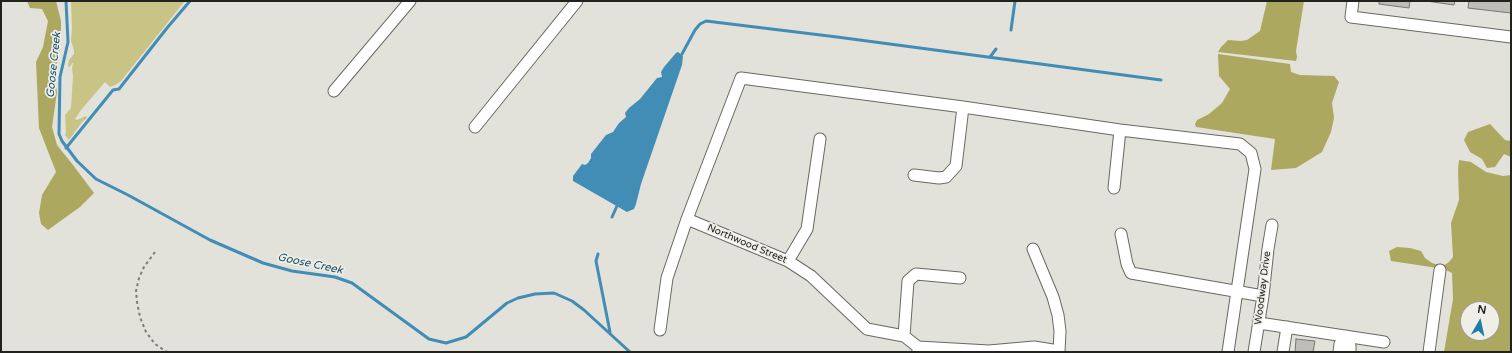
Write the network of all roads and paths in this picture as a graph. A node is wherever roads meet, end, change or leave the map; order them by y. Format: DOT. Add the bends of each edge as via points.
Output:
graph roads {
  1 [pos="410,1"];
  2 [pos="577,1"];
  3 [pos="1353,1"];
  4 [pos="1511,37"];
  5 [pos="334,91"];
  6 [pos="963,107"];
  7 [pos="475,127"];
  8 [pos="1120,130"];
  9 [pos="820,139"];
  10 [pos="914,175"];
  11 [pos="1114,188"];
  12 [pos="687,219"];
  13 [pos="1272,225"];
  14 [pos="1121,234"];
  15 [pos="1033,249"];
  16 [pos="155,252"];
  17 [pos="788,260"];
  18 [pos="1440,270"];
  19 [pos="960,278"];
  20 [pos="1237,292"];
  21 [pos="1263,296"];
  22 [pos="1259,323"];
  23 [pos="1287,327"];
  24 [pos="660,330"];
  25 [pos="904,336"];
  26 [pos="1346,336"];
  27 [pos="1384,342"];
  28 [pos="918,349"];
  29 [pos="1059,351"];
  30 [pos="167,352"];
  31 [pos="1228,352"];
  32 [pos="1254,352"];
  33 [pos="1283,352"];
  34 [pos="1338,352"];
  35 [pos="1350,352"];
  36 [pos="1429,352"];
  1 -- 5 [label="street"];
  2 -- 7 [label="street"];
  3 -- 4 [label="street" via="1351,17"];
  6 -- 8 [label="street"];
  6 -- 10 [label="street" via="956,166 946,177"];
  6 -- 12 [label="street" via="741,78"];
  8 -- 11 [label="street"];
  8 -- 20 [label="street" via="1240,144 1251,153 1255,169"];
  9 -- 17 [label="street" via="807,229"];
  12 -- 17 [label="street, Northwood Street"];
  12 -- 24 [label="street" via="667,278"];
  13 -- 21 [label="street, Woodway Drive"];
  14 -- 20 [label="street" via="1131,273"];
  15 -- 29 [label="street" via="1058,315"];
  16 -- 30 [label="path" via="139,278 137,302 146,332 155,344"];
  17 -- 25 [label="street, Northwood Street" via="811,276 867,329"];
  18 -- 36 [label="street"];
  19 -- 25 [label="street" via="916,274 908,281"];
  20 -- 21 [label="street"];
  20 -- 31 [label="street"];
  21 -- 22 [label="street, Woodway Drive"];
  22 -- 23 [label="street"];
  22 -- 32 [label="street, Woodway Drive"];
  23 -- 26 [label="street"];
  23 -- 33 [label="street"];
  25 -- 28 [label="street, Northwood Street"];
  26 -- 27 [label="street"];
  26 -- 34 [label="street"];
  26 -- 35 [label="street"];
  28 -- 29 [label="street" via="989,351 1034,347"];
}
